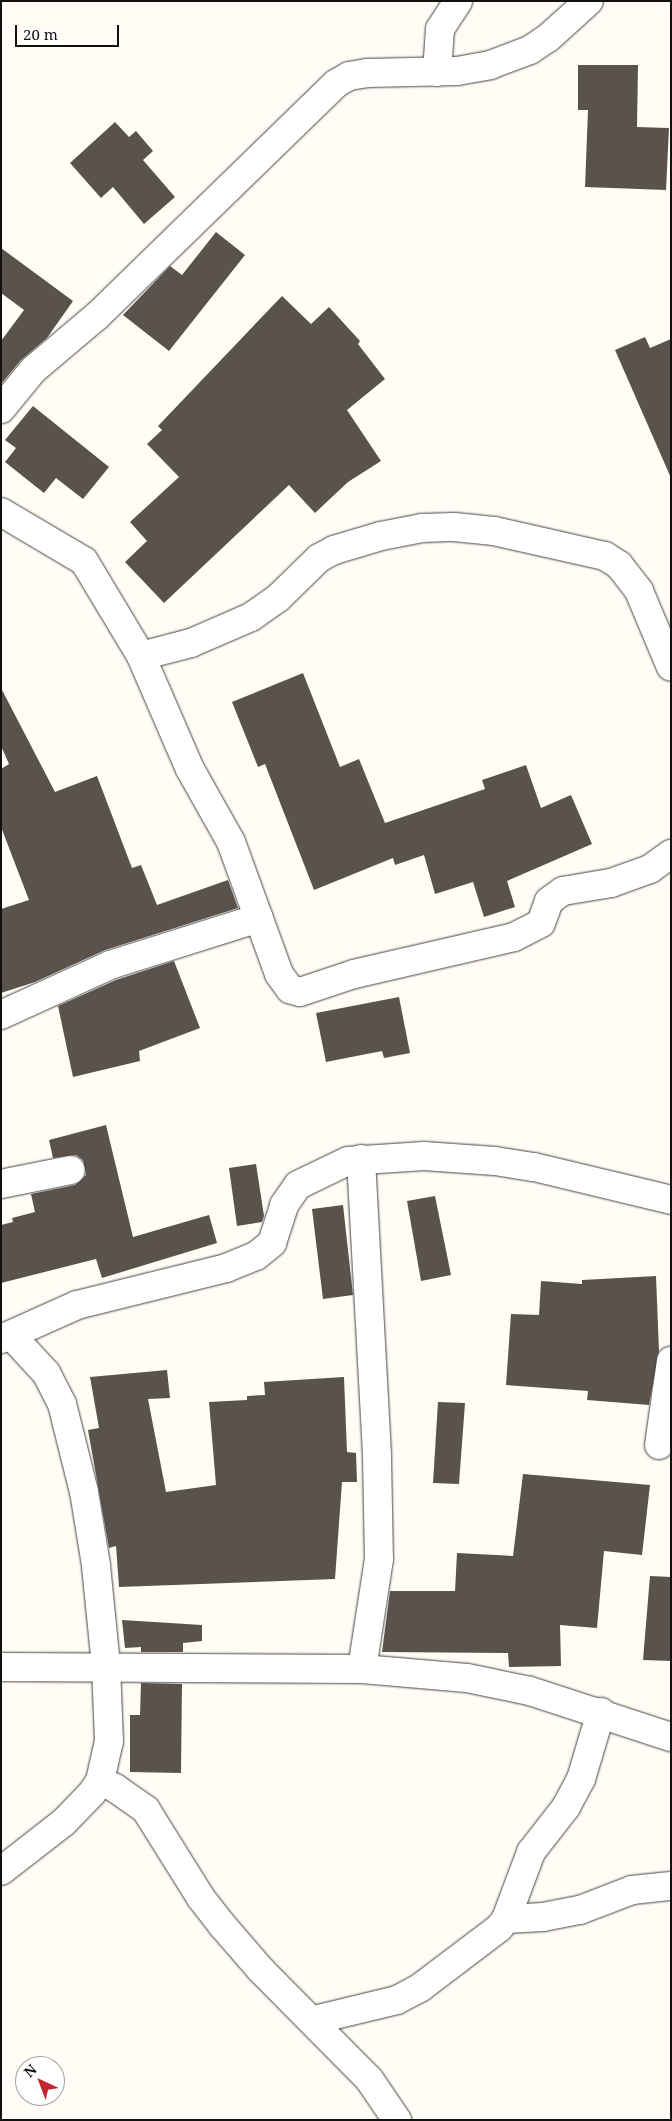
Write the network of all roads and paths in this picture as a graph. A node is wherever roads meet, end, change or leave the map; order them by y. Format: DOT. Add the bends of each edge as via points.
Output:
graph roads {
  1 [pos="458,1"];
  2 [pos="589,1"];
  3 [pos="437,72"];
  4 [pos="1,409"];
  5 [pos="1,512"];
  6 [pos="141,656"];
  7 [pos="671,667"];
  8 [pos="671,854"];
  9 [pos="259,918"];
  10 [pos="1,1015"];
  11 [pos="360,1159"];
  12 [pos="71,1170"];
  13 [pos="1,1184"];
  14 [pos="671,1200"];
  15 [pos="6,1337"];
  16 [pos="671,1361"];
  17 [pos="659,1445"];
  18 [pos="106,1666"];
  19 [pos="1,1668"];
  20 [pos="362,1668"];
  21 [pos="601,1712"];
  22 [pos="671,1737"];
  23 [pos="100,1781"];
  24 [pos="1,1871"];
  25 [pos="671,1886"];
  26 [pos="506,1919"];
  27 [pos="314,2020"];
  28 [pos="397,2120"];
  1 -- 3 [label="street" via="440,29"];
  2 -- 3 [label="street" via="530,50 490,64"];
  3 -- 4 [label="street" via="367,73 349,76 337,83 97,316 32,370"];
  5 -- 6 [label="street" via="84,561"];
  6 -- 7 [label="street" via="191,643 251,618 278,598 319,558 334,550 422,528 454,527 494,531 571,548 605,556 619,565 640,591"];
  6 -- 9 [label="street" via="190,769 230,842"];
  8 -- 9 [label="street" via="650,869 611,883 563,891 548,903 541,923 514,937 354,974 300,992 290,989 278,974"];
  9 -- 10 [label="street" via="110,965"];
  11 -- 14 [label="street" via="424,1156 534,1166"];
  11 -- 15 [label="street" via="338,1164 298,1185 284,1205 272,1243 256,1256 226,1268 86,1302"];
  11 -- 20 [label="street" via="377,1457 379,1558"];
  12 -- 13 [label="street"];
  15 -- 18 [label="street" via="46,1373 62,1404 84,1492 96,1565"];
  16 -- 17 [label="street"];
  18 -- 19 [label="street"];
  18 -- 20 [label="street"];
  18 -- 23 [label="street" via="109,1741"];
  20 -- 21 [label="street" via="467,1678 530,1691"];
  21 -- 22 [label="street"];
  21 -- 26 [label="street" via="581,1778 566,1807 531,1852"];
  23 -- 24 [label="street" via="64,1822"];
  23 -- 27 [label="street" via="146,1810 201,1898 222,1925 261,1970"];
  25 -- 26 [label="street" via="632,1890 580,1910 543,1918"];
  26 -- 27 [label="street" via="493,1933 404,1997"];
  27 -- 28 [label="street" via="369,2079"];
}
